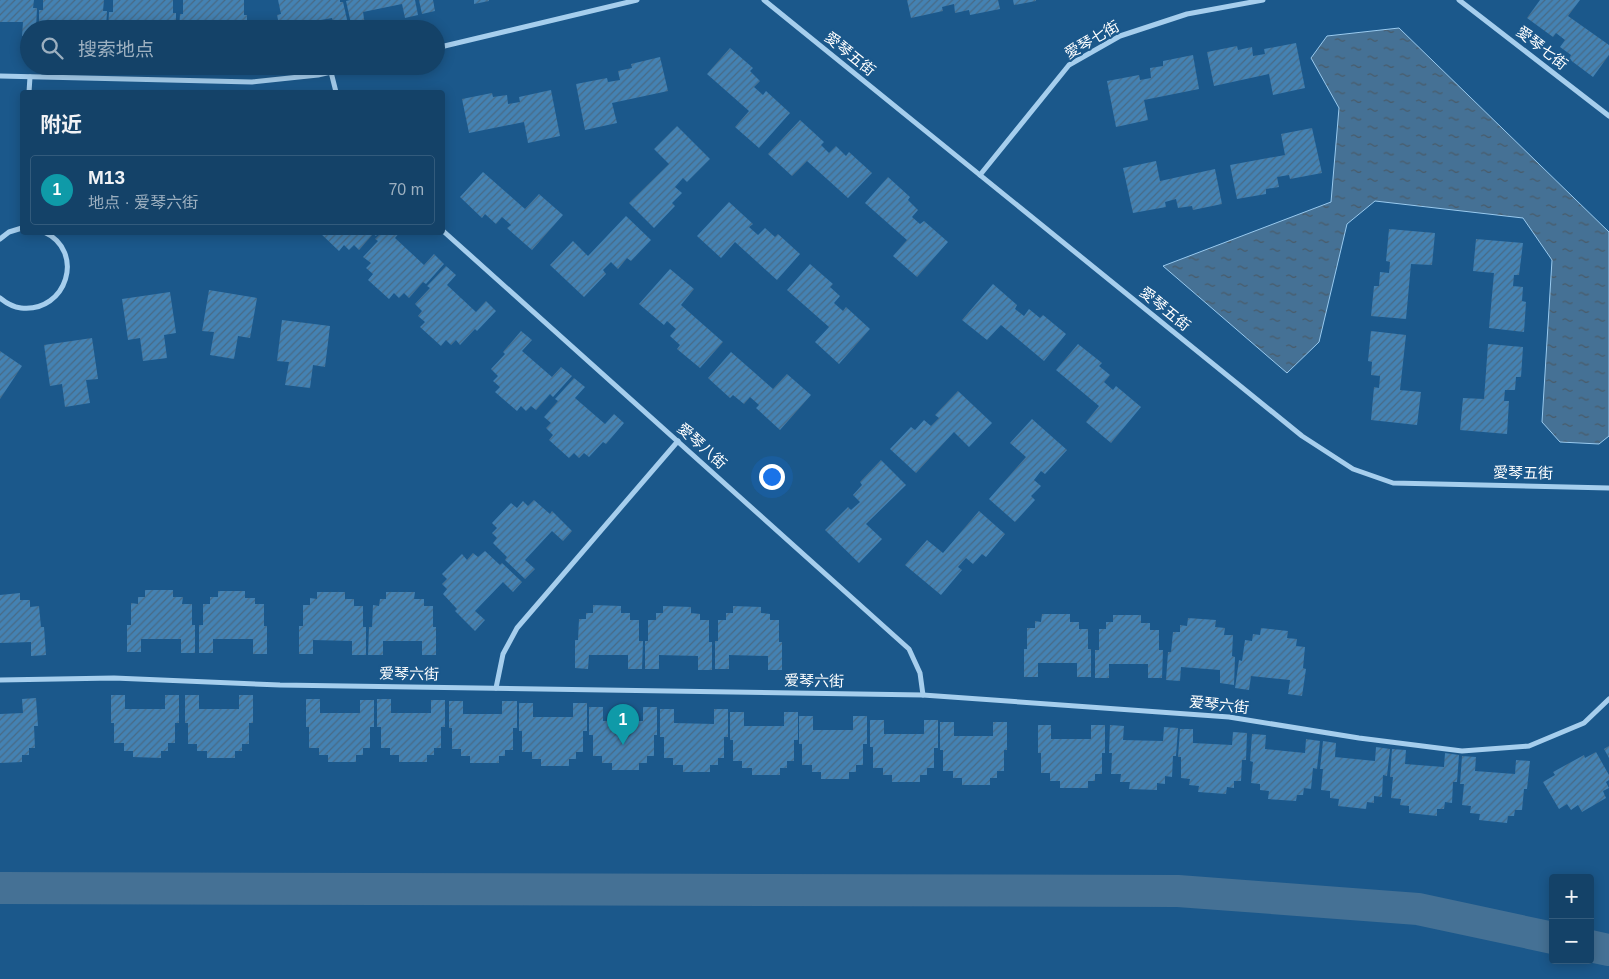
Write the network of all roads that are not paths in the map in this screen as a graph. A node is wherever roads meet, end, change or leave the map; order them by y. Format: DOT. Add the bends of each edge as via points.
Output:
graph roads {
  1 [pos="637,0"];
  2 [pos="764,0"];
  3 [pos="1263,0"];
  4 [pos="1459,0"];
  5 [pos="445,46"];
  6 [pos="321,75"];
  7 [pos="332,75"];
  8 [pos="0,76"];
  9 [pos="30,76"];
  10 [pos="29,90"];
  11 [pos="336,90"];
  12 [pos="1609,116"];
  13 [pos="980,175"];
  14 [pos="20,229"];
  15 [pos="445,233"];
  16 [pos="50,235"];
  17 [pos="0,239"];
  18 [pos="0,298"];
  19 [pos="678,441"];
  20 [pos="1609,488"];
  21 [pos="0,680"];
  22 [pos="496,688"];
  23 [pos="923,695"];
  24 [pos="1609,699"];
  1 -- 5 [label="street"];
  2 -- 13 [label="street, 愛琴五街"];
  3 -- 13 [label="street, 愛琴七街" via="1187,14 1120,36 1069,65"];
  4 -- 12 [label="street, 愛琴七街"];
  6 -- 9 [label="street" via="252,82"];
  7 -- 11 [label="street"];
  8 -- 9 [label="street"];
  9 -- 10 [label="street"];
  13 -- 20 [label="street, 愛琴五街" via="1302,436 1353,469 1393,482"];
  14 -- 17 [label="street"];
  15 -- 19 [label="street, 愛琴八街"];
  16 -- 18 [label="street" via="59,244 68,267 60,291 52,300 28,308 15,307"];
  19 -- 22 [label="street" via="516,628 503,654"];
  19 -- 23 [label="street, 愛琴八街" via="909,649 920,673"];
  21 -- 22 [label="street, 爱琴六街" via="114,678"];
  22 -- 23 [label="street, 爱琴六街"];
  23 -- 24 [label="street, 爱琴六街" via="1229,716 1462,751 1529,746 1584,723"];
}
